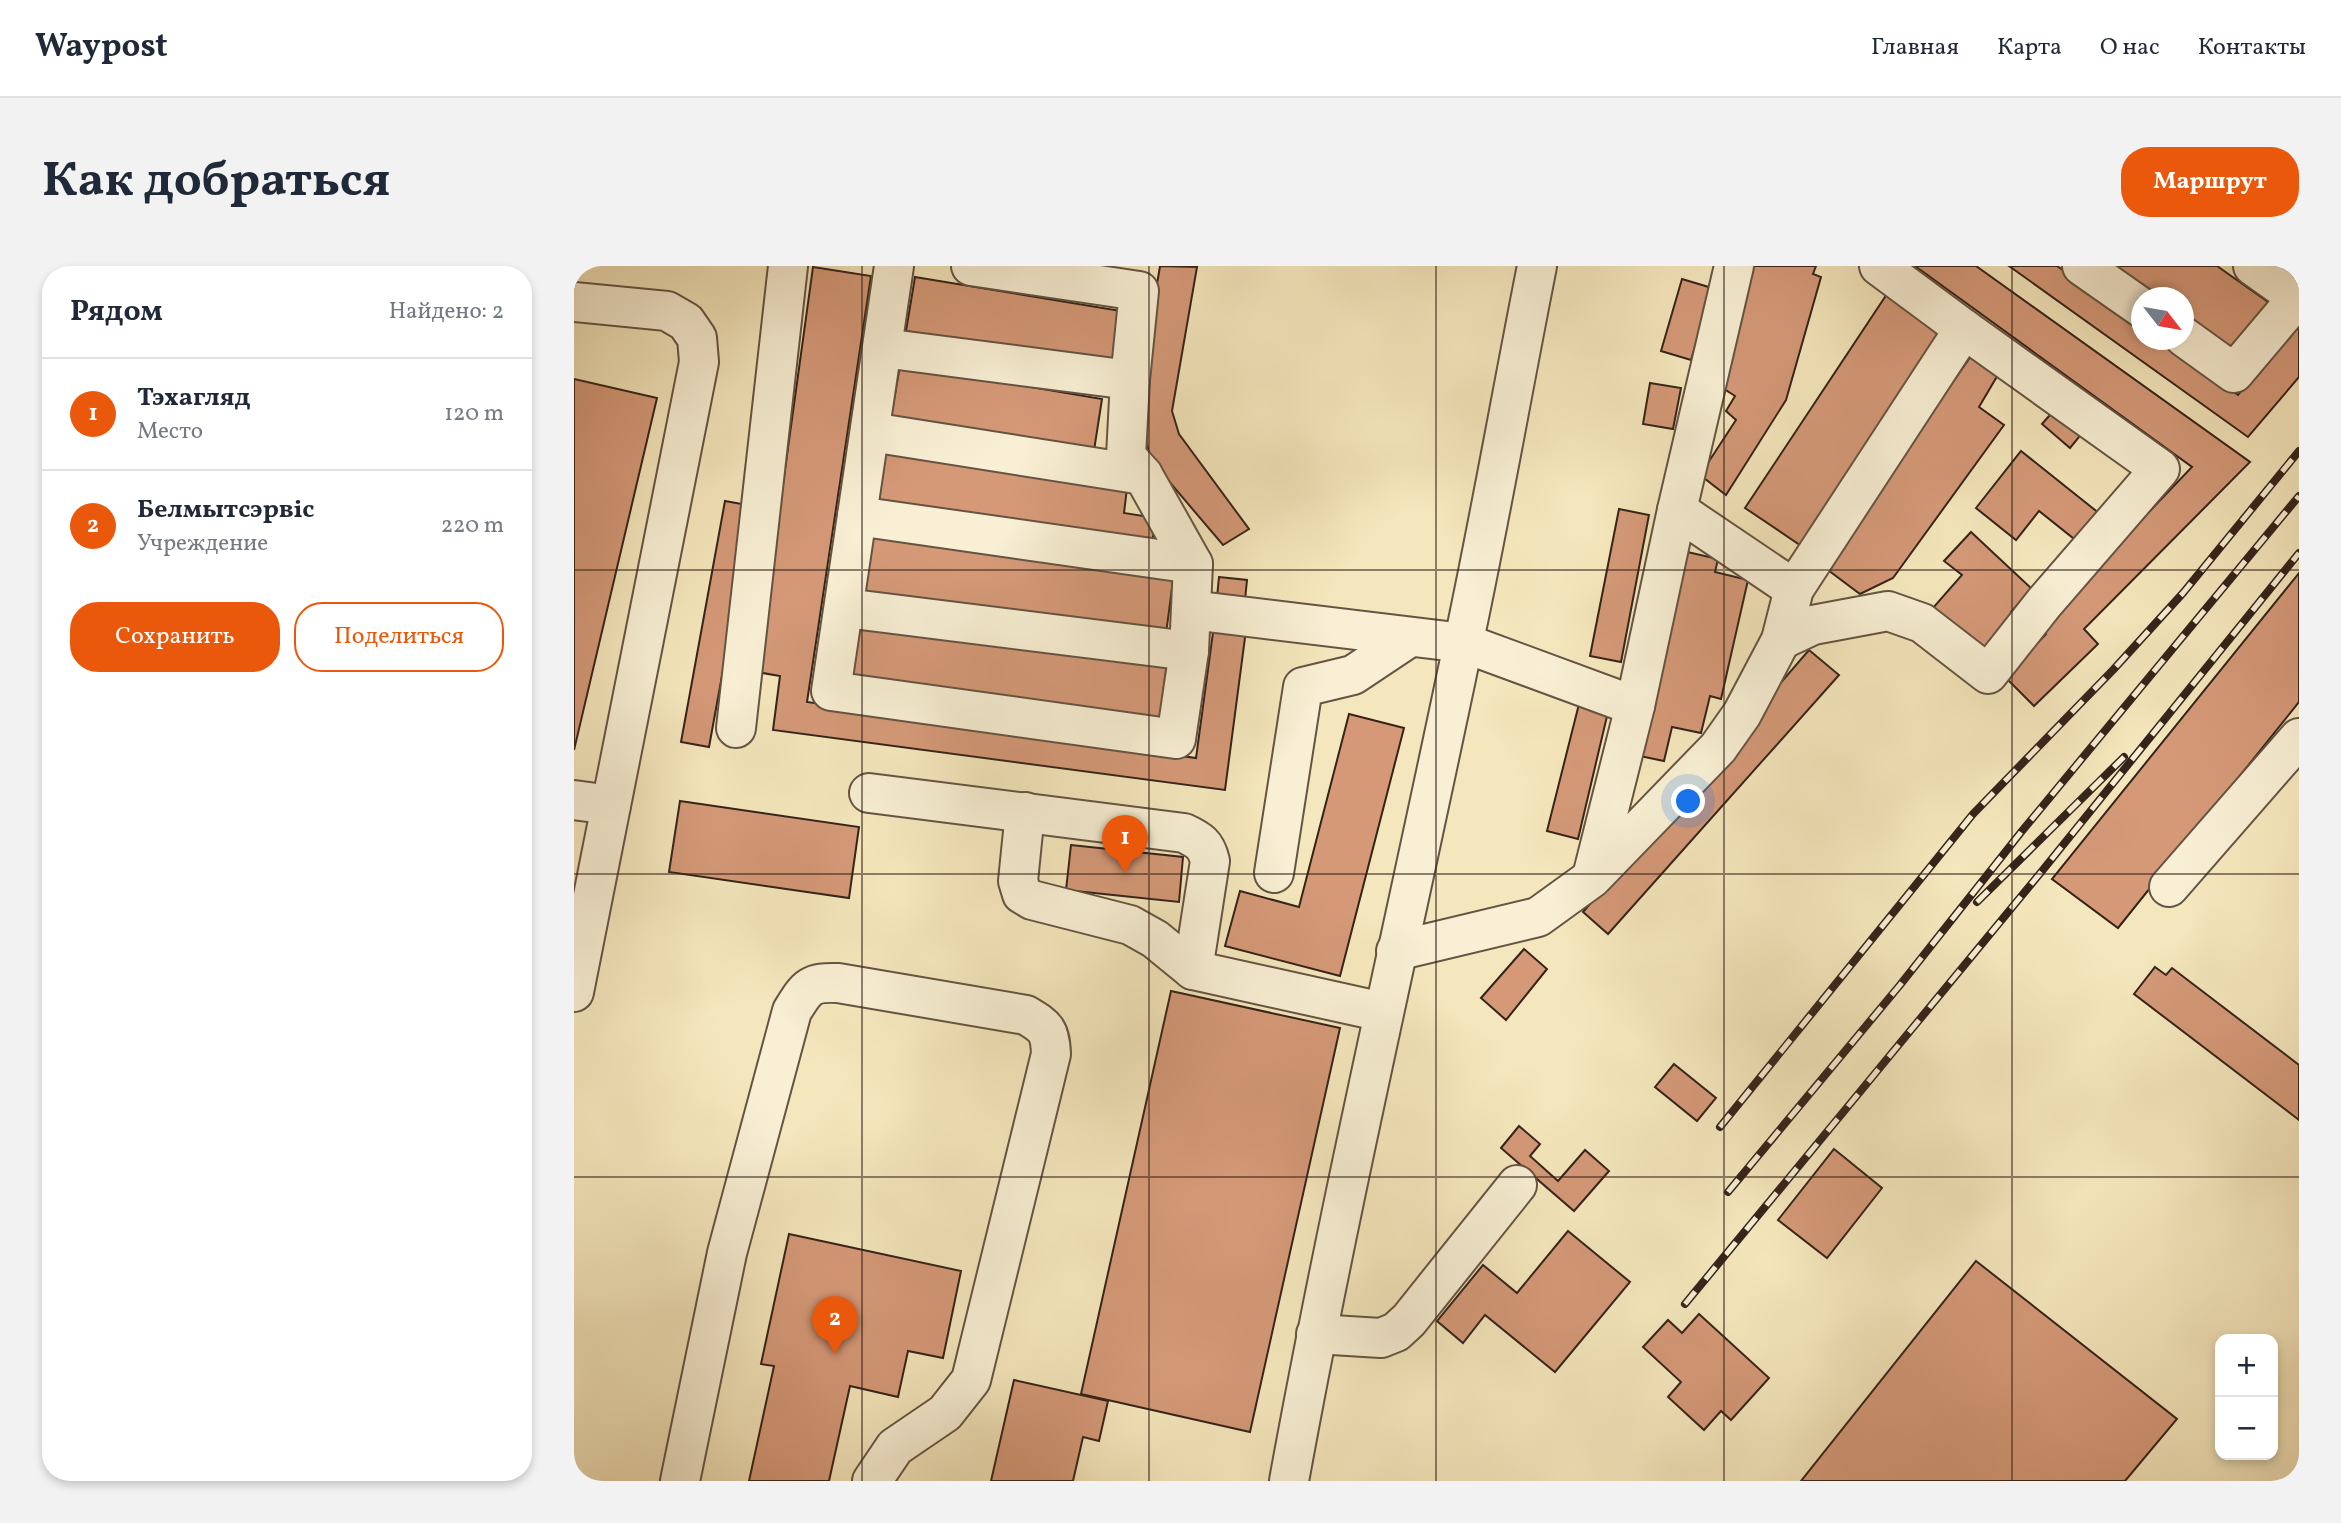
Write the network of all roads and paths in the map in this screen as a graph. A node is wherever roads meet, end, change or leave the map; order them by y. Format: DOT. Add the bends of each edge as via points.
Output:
graph roads {
  1 [pos="788,266"];
  2 [pos="894,266"];
  3 [pos="971,266"];
  4 [pos="1537,266"];
  5 [pos="1734,266"];
  6 [pos="1879,266"];
  7 [pos="2082,266"];
  8 [pos="2253,266"];
  9 [pos="2298,297"];
  10 [pos="2131,301"];
  11 [pos="574,302"];
  12 [pos="1964,329"];
  13 [pos="2194,345"];
  14 [pos="883,348"];
  15 [pos="1130,380"];
  16 [pos="871,432"];
  17 [pos="1143,475"];
  18 [pos="1677,510"];
  19 [pos="858,516"];
  20 [pos="1193,564"];
  21 [pos="1794,589"];
  22 [pos="845,608"];
  23 [pos="1191,610"];
  24 [pos="1410,637"];
  25 [pos="1781,640"];
  26 [pos="1464,643"];
  27 [pos="1189,651"];
  28 [pos="1635,706"];
  29 [pos="736,728"];
  30 [pos="2299,738"];
  31 [pos="869,793"];
  32 [pos="574,800"];
  33 [pos="611,805"];
  34 [pos="1025,813"];
  35 [pos="1274,873"];
  36 [pos="1592,878"];
  37 [pos="2169,887"];
  38 [pos="1396,951"];
  39 [pos="1193,970"];
  40 [pos="574,992"];
  41 [pos="1383,1012"];
  42 [pos="1517,1185"];
  43 [pos="1316,1334"];
  44 [pos="680,1481"];
  45 [pos="872,1481"];
  46 [pos="1289,1481"];
  1 -- 29 [label="lane"];
  2 -- 14 [label="lane"];
  3 -- 15 [label="lane" via="1139,290"];
  4 -- 26 [label="lane"];
  5 -- 18 [label="lane"];
  6 -- 12 [label="lane"];
  7 -- 10 [label="lane"];
  8 -- 9 [label="lane"];
  9 -- 13 [label="lane" via="2234,373"];
  11 -- 33 [label="lane" via="667,311 687,322 697,338 699,362"];
  12 -- 21 [label="lane"];
  12 -- 25 [label="lane" via="2160,469 1988,674 1922,623 1888,611 1813,625"];
  14 -- 15 [label="lane"];
  14 -- 16 [label="lane"];
  15 -- 17 [label="lane" via="1126,456"];
  16 -- 17 [label="lane"];
  16 -- 19 [label="lane"];
  17 -- 20 [label="lane"];
  18 -- 21 [label="lane"];
  18 -- 28 [label="lane"];
  19 -- 20 [label="lane"];
  19 -- 22 [label="lane"];
  20 -- 23 [label="lane"];
  21 -- 25 [label="lane"];
  22 -- 27 [label="lane"];
  22 -- 27 [label="lane" via="831,691 1176,739"];
  23 -- 24 [label="lane"];
  23 -- 27 [label="lane"];
  24 -- 26 [label="lane"];
  24 -- 35 [label="lane" via="1353,675 1303,687"];
  25 -- 36 [label="lane" via="1742,714 1718,748"];
  26 -- 28 [label="lane"];
  26 -- 38 [label="lane"];
  28 -- 36 [label="lane"];
  30 -- 37 [label="lane"];
  31 -- 34 [label="lane"];
  32 -- 33 [label="lane"];
  33 -- 40 [label="lane"];
  34 -- 39 [label="lane" via="1018,881 1022,894 1130,925"];
  34 -- 39 [label="lane" via="1184,833 1197,839 1208,850 1210,861"];
  36 -- 38 [label="lane" via="1538,916"];
  38 -- 41 [label="lane"];
  39 -- 41 [label="lane"];
  41 -- 43 [label="lane"];
  42 -- 43 [label="lane" via="1396,1332 1381,1338"];
  43 -- 46 [label="lane"];
  44 -- 45 [label="lane" via="727,1253 792,1011 805,990 817,982 1026,1015 1042,1024 1050,1037 1051,1054 971,1381 945,1413 895,1447"];
}
